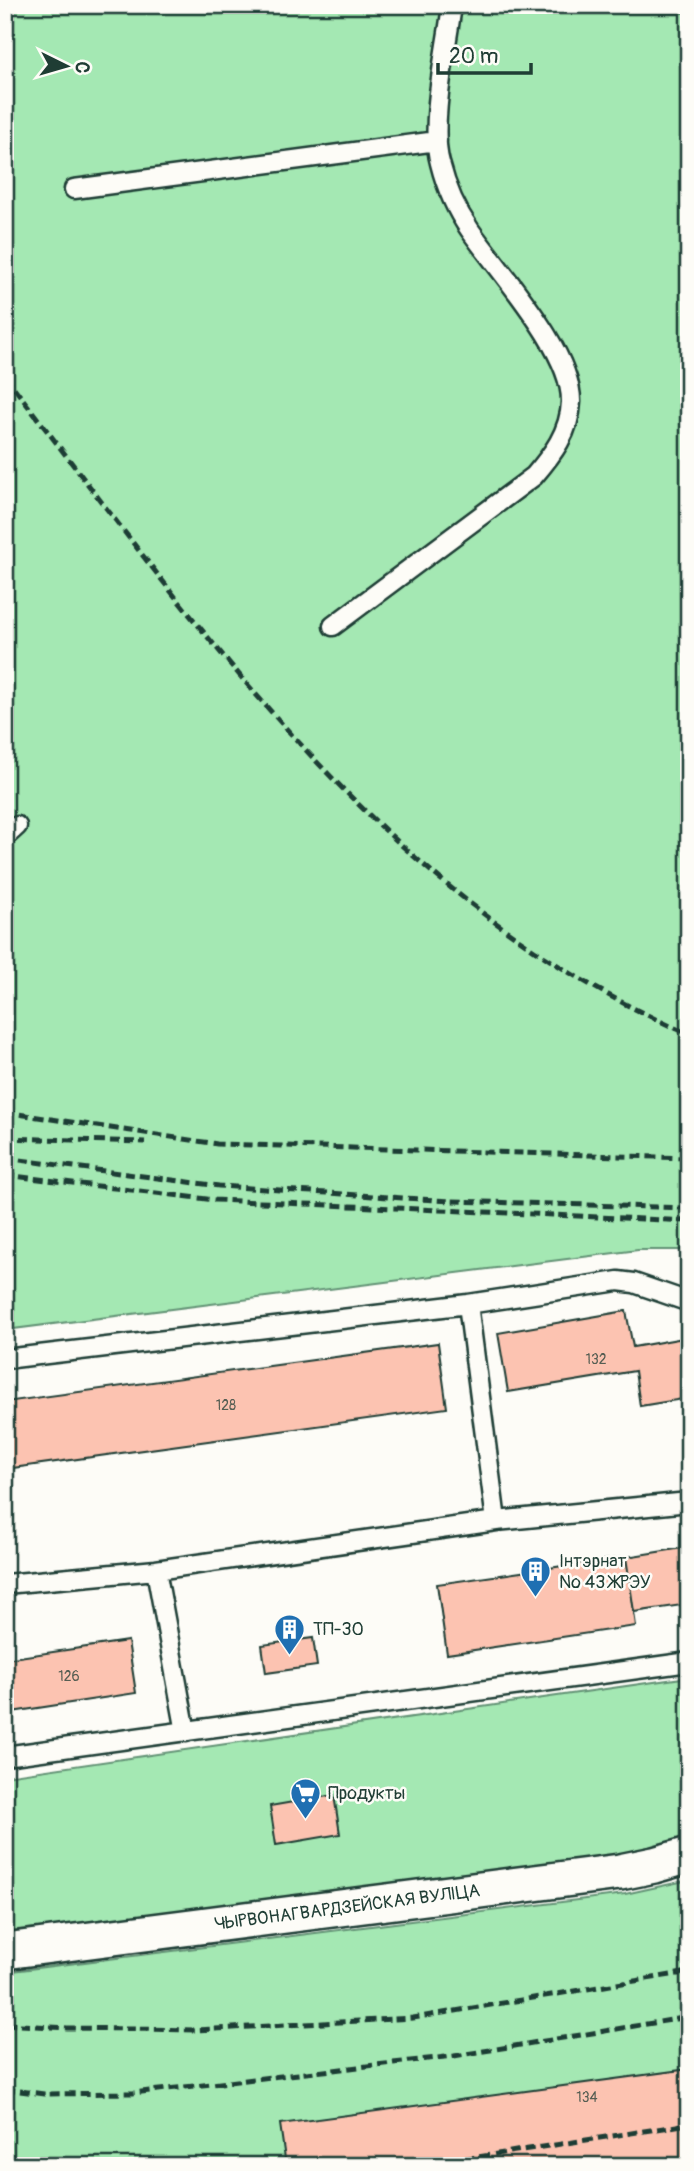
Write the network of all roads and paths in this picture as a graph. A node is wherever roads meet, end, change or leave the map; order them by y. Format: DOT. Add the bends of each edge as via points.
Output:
graph roads {
  1 [pos="452,5"];
  2 [pos="437,141"];
  3 [pos="74,190"];
  4 [pos="332,625"];
  5 [pos="689,1302"];
  6 [pos="467,1304"];
  7 [pos="5,1359"];
  8 [pos="689,1502"];
  9 [pos="496,1521"];
  10 [pos="156,1570"];
  11 [pos="5,1584"];
  12 [pos="689,1662"];
  13 [pos="186,1731"];
  14 [pos="5,1756"];
  15 [pos="689,1855"];
  16 [pos="5,1951"];
  1 -- 2 [label="lane"];
  2 -- 3 [label="lane"];
  2 -- 4 [label="lane" via="451,197 551,342 565,370 571,401 566,429 534,476"];
  5 -- 6 [label="lane" via="618,1281"];
  6 -- 7 [label="lane"];
  6 -- 9 [label="lane"];
  8 -- 9 [label="lane"];
  9 -- 10 [label="lane"];
  10 -- 11 [label="lane"];
  10 -- 13 [label="lane"];
  12 -- 13 [label="lane"];
  13 -- 14 [label="lane"];
  15 -- 16 [label="street, ЧЫРВОНАГВАРДЗЕЙСКАЯ ВУЛІЦА" via="620,1872"];
}
